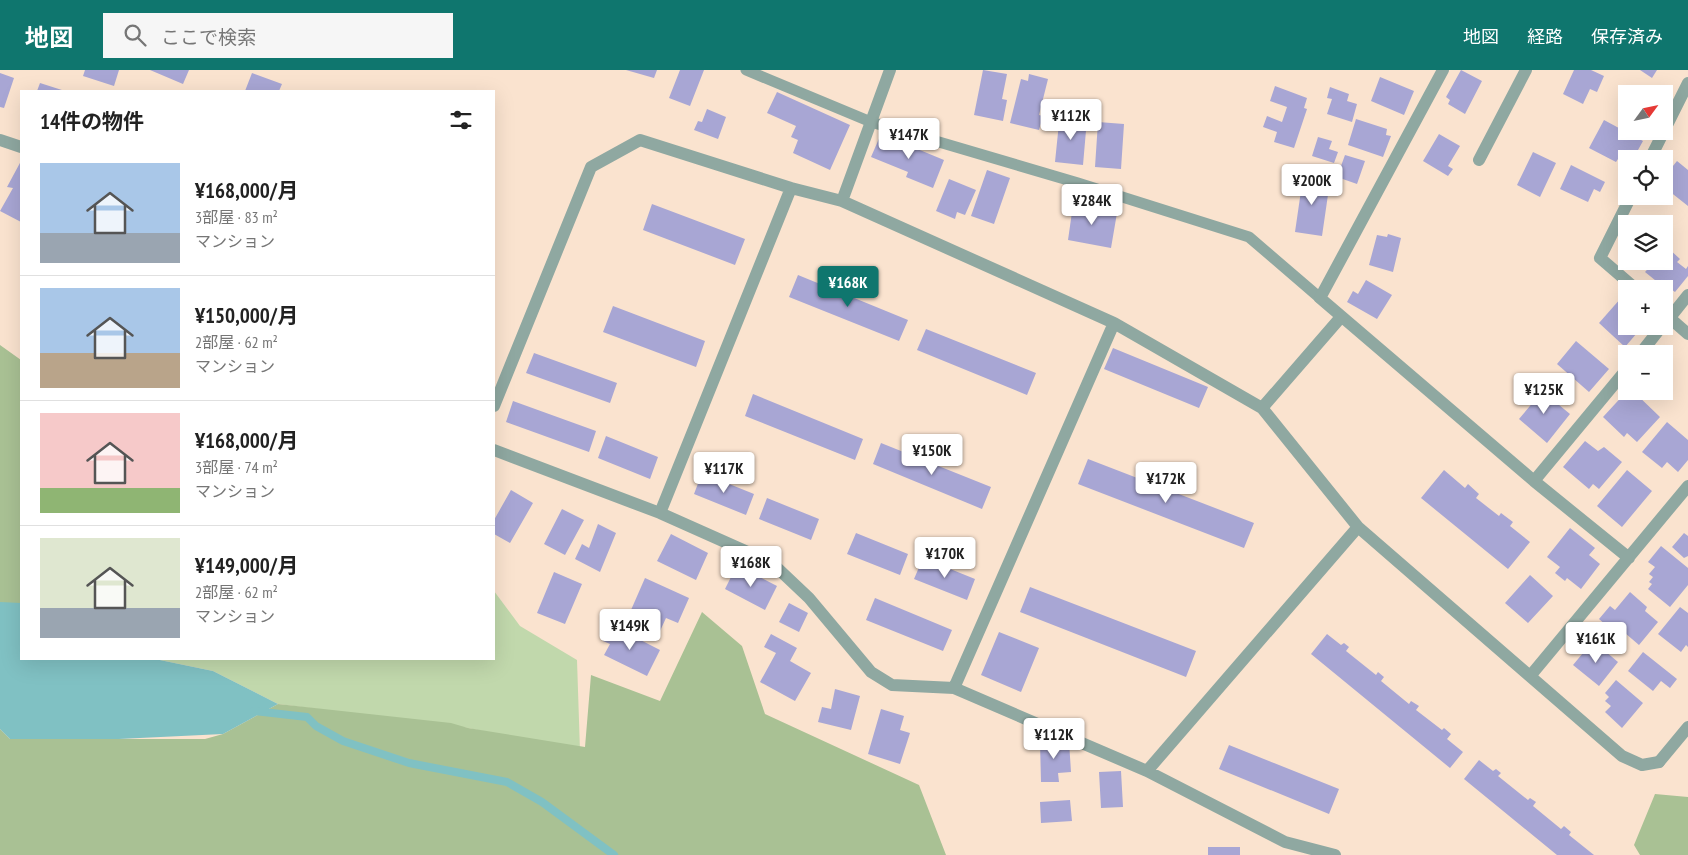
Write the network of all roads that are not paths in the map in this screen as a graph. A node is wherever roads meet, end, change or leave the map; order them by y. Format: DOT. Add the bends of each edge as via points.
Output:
graph roads {
  1 [pos="746,70"];
  2 [pos="890,70"];
  3 [pos="1443,70"];
  4 [pos="1526,70"];
  5 [pos="1688,84"];
  6 [pos="871,122"];
  7 [pos="0,140"];
  8 [pos="20,147"];
  9 [pos="1655,150"];
  10 [pos="1479,160"];
  11 [pos="791,188"];
  12 [pos="842,201"];
  13 [pos="1626,205"];
  14 [pos="1626,280"];
  15 [pos="1688,295"];
  16 [pos="1320,298"];
  17 [pos="1673,312"];
  18 [pos="1341,317"];
  19 [pos="1114,323"];
  20 [pos="1673,326"];
  21 [pos="1688,334"];
  22 [pos="1654,335"];
  23 [pos="1647,345"];
  24 [pos="1618,380"];
  25 [pos="495,404"];
  26 [pos="1262,408"];
  27 [pos="495,450"];
  28 [pos="1534,482"];
  29 [pos="1688,486"];
  30 [pos="660,513"];
  31 [pos="1358,527"];
  32 [pos="1629,558"];
  33 [pos="1531,675"];
  34 [pos="954,688"];
  35 [pos="1688,727"];
  36 [pos="1147,771"];
  37 [pos="1335,855"];
  1 -- 6 [label="lane"];
  2 -- 6 [label="street"];
  3 -- 16 [label="street"];
  4 -- 10 [label="street"];
  5 -- 9 [label="street"];
  6 -- 12 [label="street"];
  6 -- 16 [label="lane" via="1249,237"];
  7 -- 8 [label="street"];
  11 -- 12 [label="street"];
  11 -- 25 [label="street" via="640,140 591,168"];
  11 -- 30 [label="street"];
  12 -- 19 [label="street"];
  13 -- 14 [label="street" via="1600,258"];
  15 -- 17 [label="street"];
  16 -- 18 [label="street"];
  18 -- 26 [label="street"];
  18 -- 28 [label="street"];
  19 -- 26 [label="street"];
  19 -- 34 [label="street"];
  20 -- 21 [label="street"];
  22 -- 23 [label="street"];
  24 -- 28 [label="street"];
  26 -- 31 [label="street"];
  27 -- 30 [label="street"];
  28 -- 32 [label="street"];
  29 -- 32 [label="street"];
  30 -- 34 [label="street" via="772,563 809,598 871,672 892,685"];
  31 -- 33 [label="street"];
  31 -- 36 [label="street"];
  32 -- 33 [label="street"];
  33 -- 35 [label="street" via="1622,756 1642,765 1659,762"];
  34 -- 36 [label="street"];
  36 -- 37 [label="street" via="1286,842"];
}
